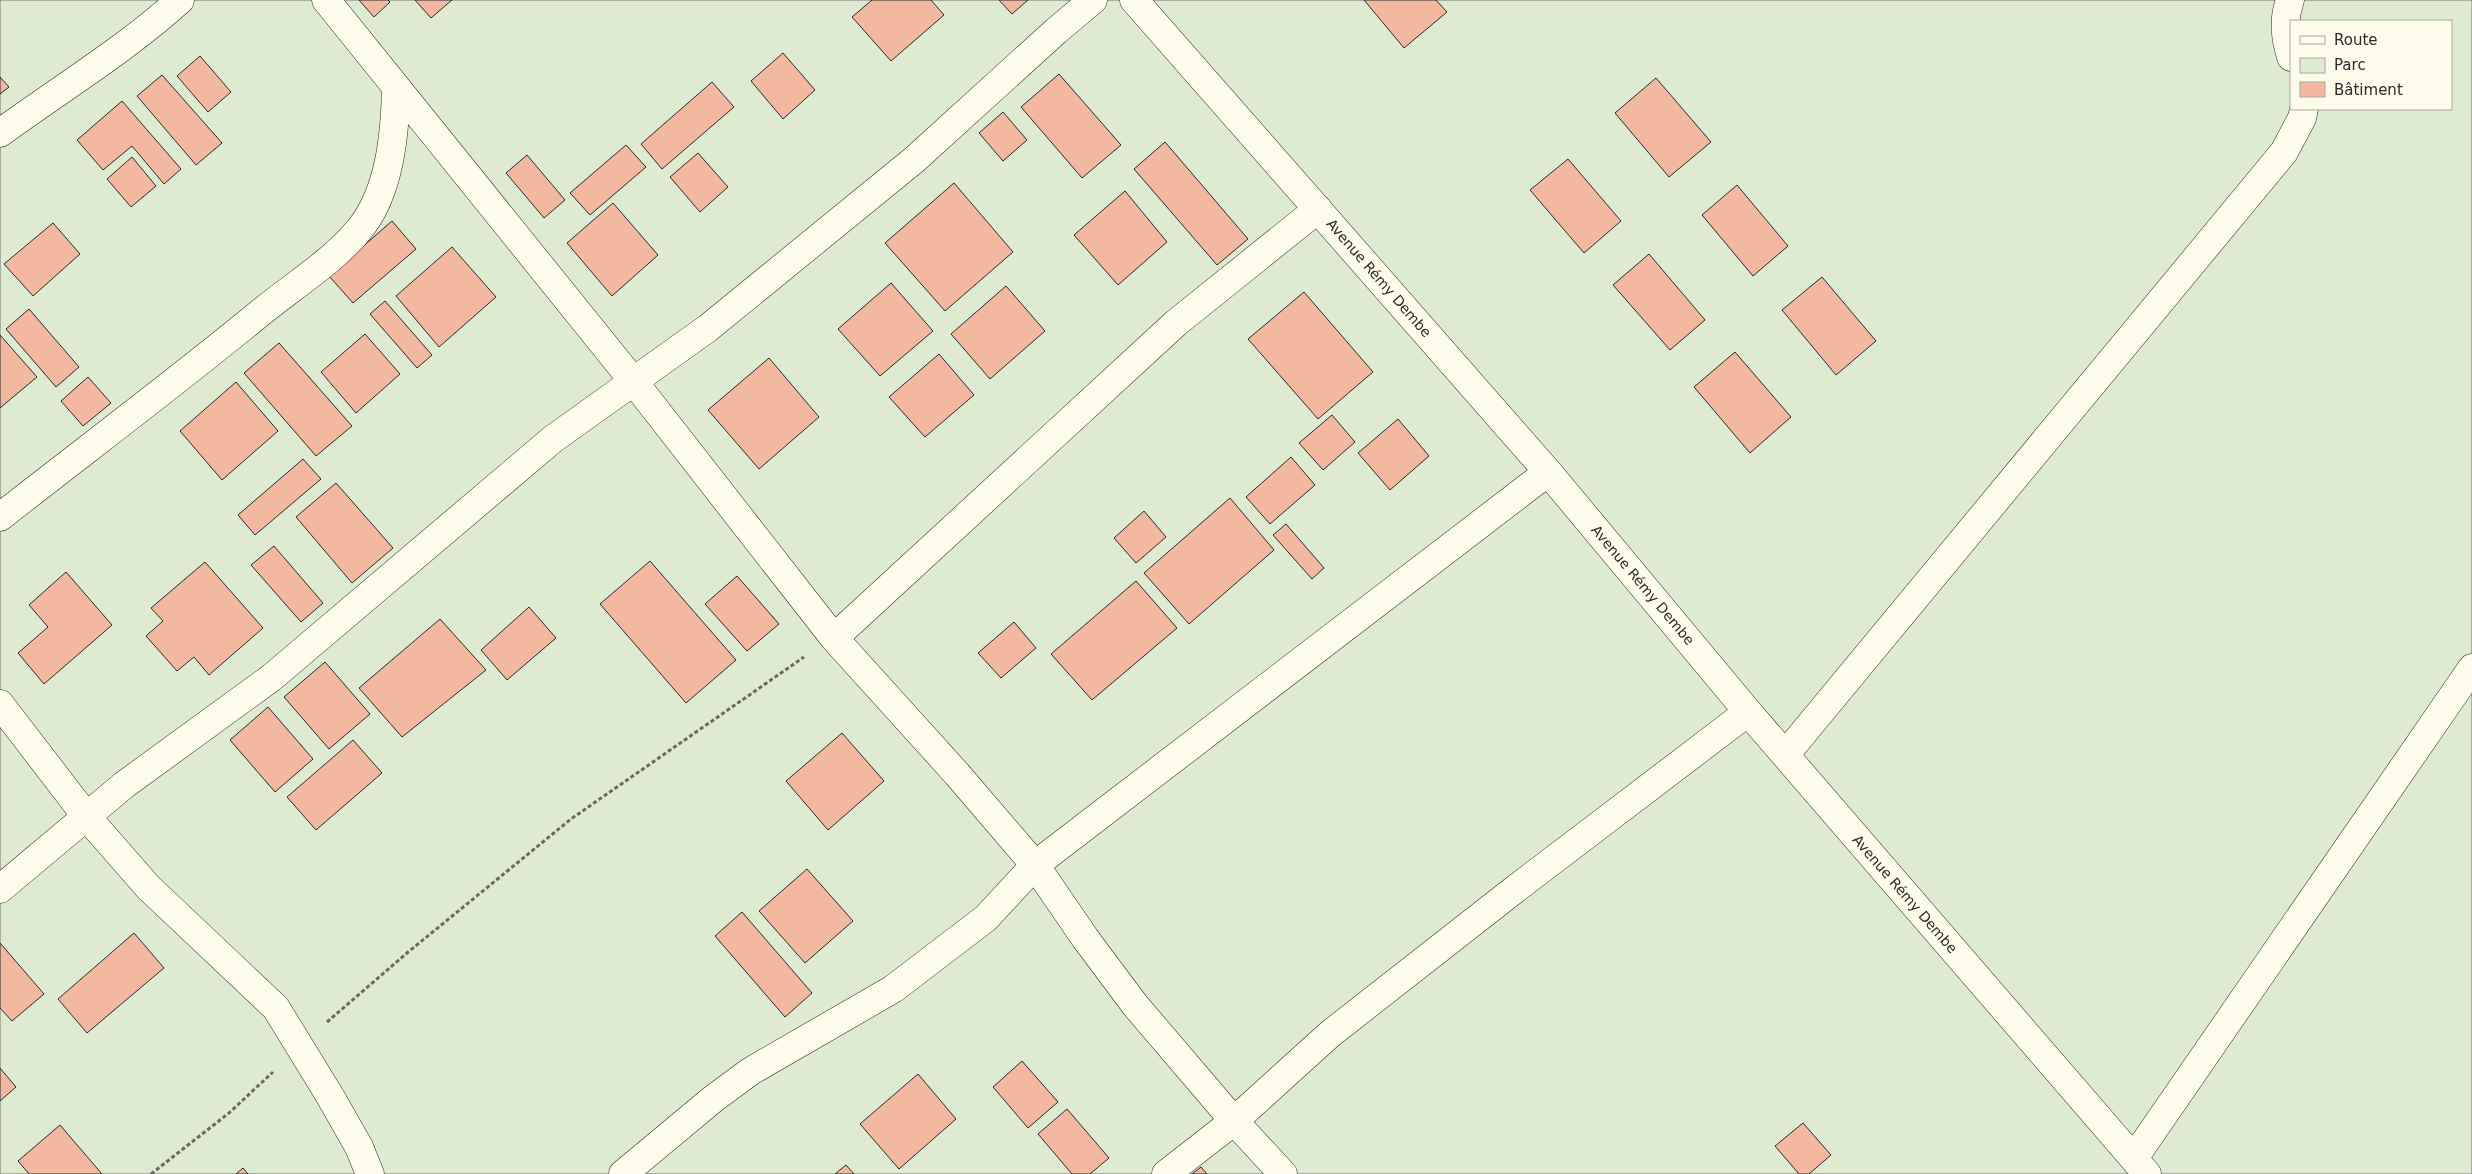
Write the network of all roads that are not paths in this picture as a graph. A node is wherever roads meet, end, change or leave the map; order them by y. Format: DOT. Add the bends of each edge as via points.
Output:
graph roads {
  1 [pos="180,0"];
  2 [pos="326,0"];
  3 [pos="1093,0"];
  4 [pos="1134,0"];
  5 [pos="2290,0"];
  6 [pos="2290,54"];
  7 [pos="396,88"];
  8 [pos="2304,110"];
  9 [pos="0,133"];
  10 [pos="1318,209"];
  11 [pos="634,382"];
  12 [pos="1548,472"];
  13 [pos="0,517"];
  14 [pos="834,638"];
  15 [pos="2472,668"];
  16 [pos="0,704"];
  17 [pos="1748,712"];
  18 [pos="1785,755"];
  19 [pos="86,816"];
  20 [pos="1035,865"];
  21 [pos="0,889"];
  22 [pos="1234,1121"];
  23 [pos="2141,1166"];
  24 [pos="370,1174"];
  25 [pos="623,1174"];
  26 [pos="1166,1174"];
  27 [pos="1283,1174"];
  1 -- 9 [label="street" via="152,26"];
  2 -- 7 [label="street"];
  3 -- 11 [label="street" via="914,160 708,328"];
  4 -- 10 [label="street, Avenue Rémy Dembe"];
  5 -- 6 [label="street" via="2285,37"];
  7 -- 11 [label="street"];
  7 -- 13 [label="street" via="395,133 386,174 372,210 359,231 238,332"];
  8 -- 18 [label="street" via="2284,152"];
  10 -- 12 [label="street, Avenue Rémy Dembe"];
  10 -- 14 [label="street" via="1176,324"];
  11 -- 14 [label="street"];
  11 -- 19 [label="street" via="553,439 271,678"];
  12 -- 17 [label="street, Avenue Rémy Dembe"];
  12 -- 20 [label="street"];
  14 -- 20 [label="street" via="958,774"];
  15 -- 23 [label="street"];
  16 -- 19 [label="street"];
  17 -- 18 [label="street, Avenue Rémy Dembe"];
  17 -- 22 [label="street" via="1330,1034"];
  18 -- 23 [label="street, Avenue Rémy Dembe"];
  19 -- 21 [label="street"];
  19 -- 24 [label="street" via="148,888 285,1019 298,1048 359,1147"];
  20 -- 22 [label="street" via="1084,938 1135,1005"];
  20 -- 25 [label="street" via="986,918 939,955 893,989 751,1071 713,1098"];
  22 -- 26 [label="street"];
  22 -- 27 [label="street"];
}
